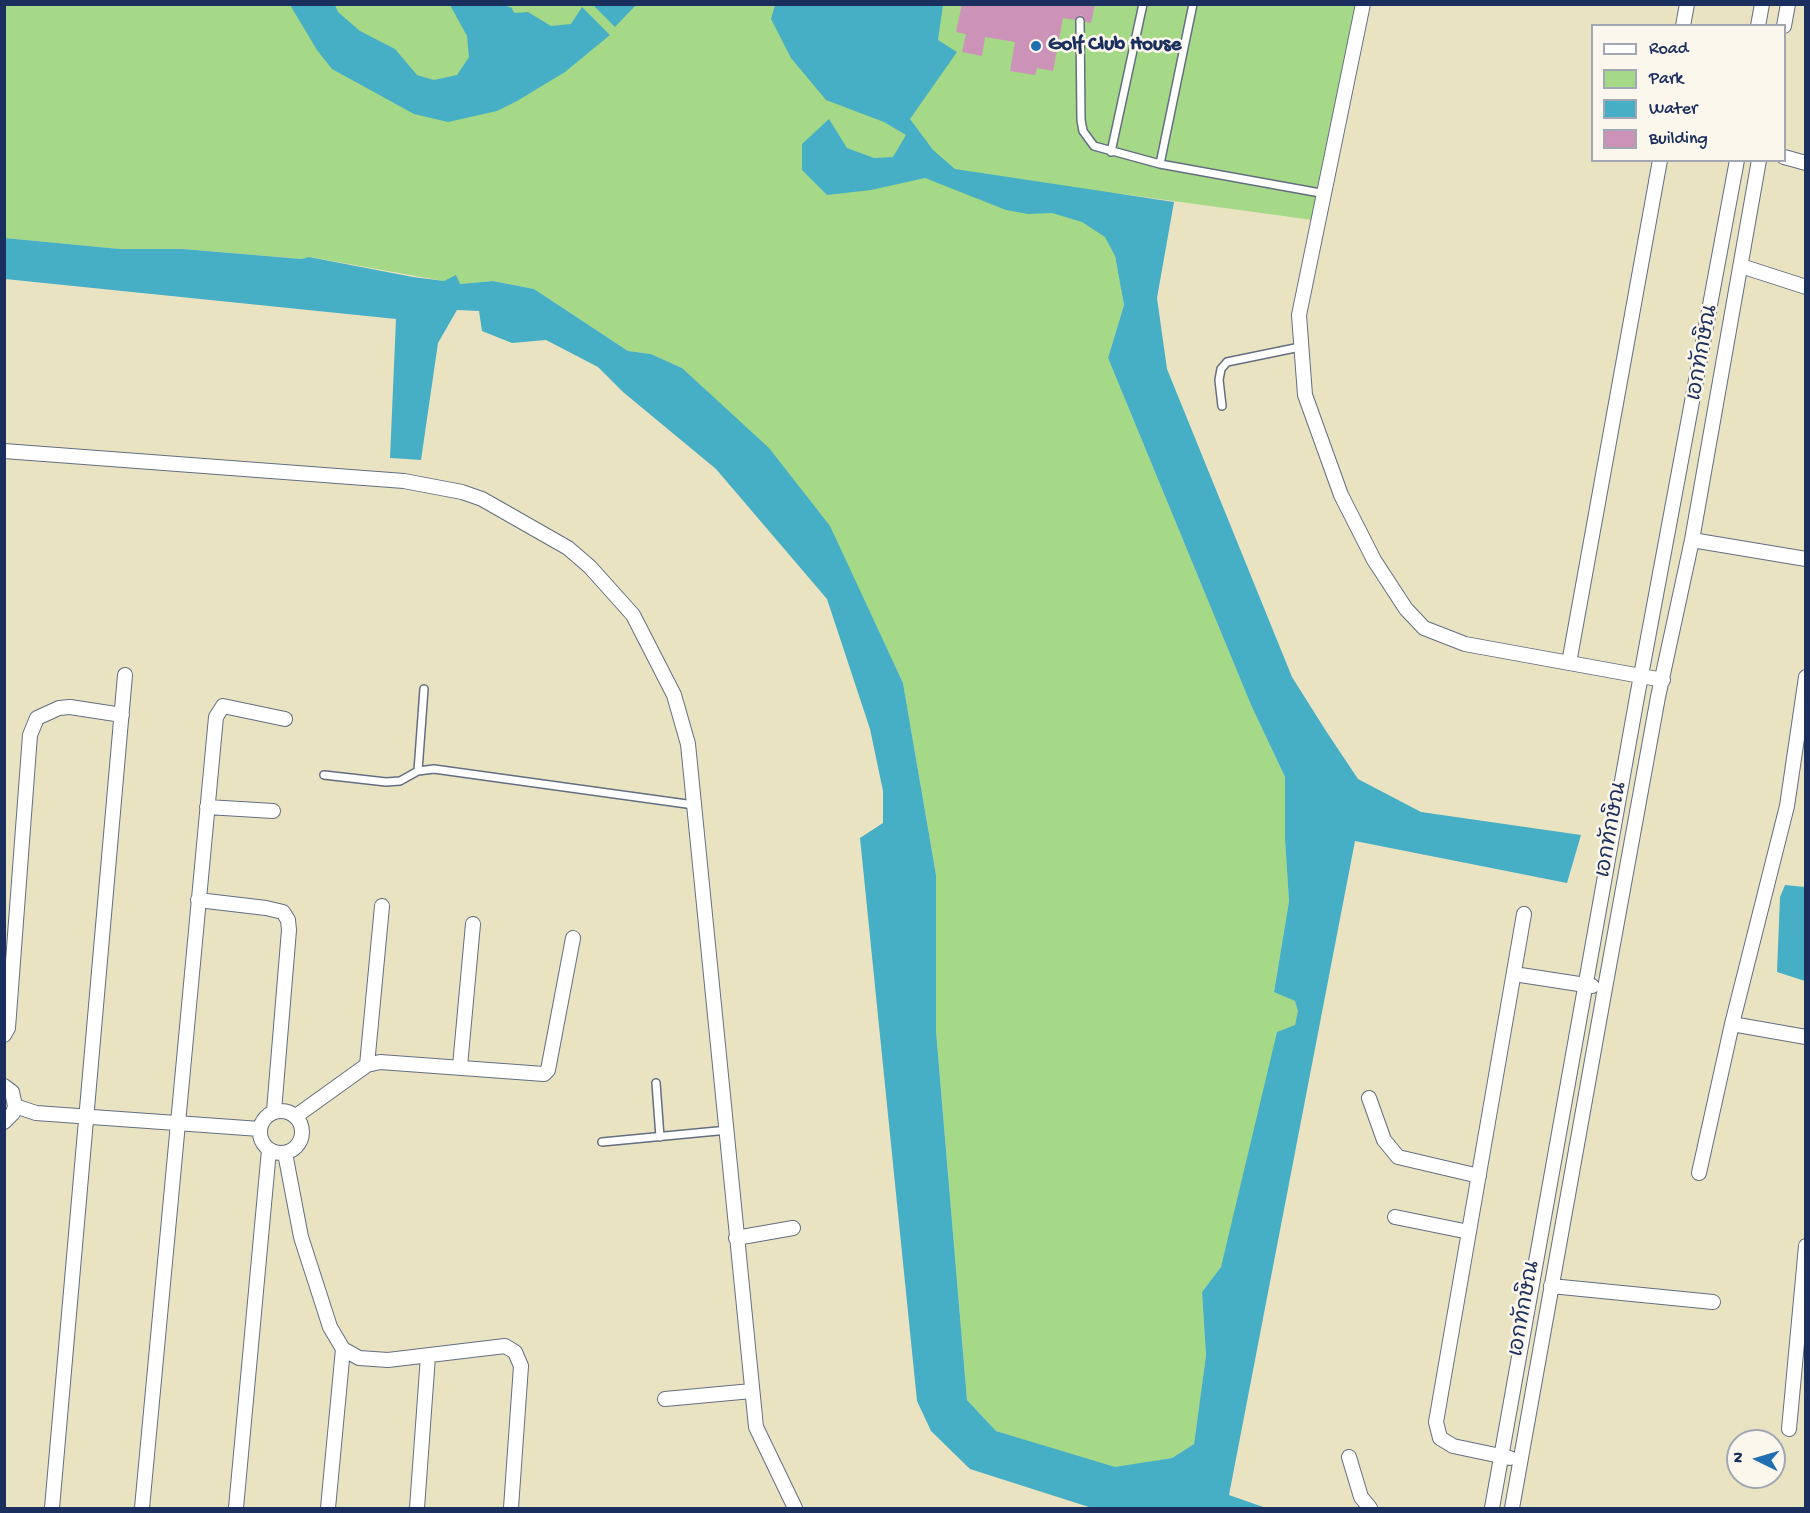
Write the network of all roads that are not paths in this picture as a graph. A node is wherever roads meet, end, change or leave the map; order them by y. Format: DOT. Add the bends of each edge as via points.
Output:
graph roads {
  1 [pos="1143,4"];
  2 [pos="1193,4"];
  3 [pos="1363,4"];
  4 [pos="1687,4"];
  5 [pos="1762,4"];
  6 [pos="1788,4"];
  7 [pos="1080,21"];
  8 [pos="1683,24"];
  9 [pos="1758,24"];
  10 [pos="1784,24"];
  11 [pos="1111,152"];
  12 [pos="1786,157"];
  13 [pos="1660,162"];
  14 [pos="1737,162"];
  15 [pos="1759,162"];
  16 [pos="1160,164"];
  17 [pos="1806,164"];
  18 [pos="1326,195"];
  19 [pos="1741,266"];
  20 [pos="1806,287"];
  21 [pos="1300,347"];
  22 [pos="1222,406"];
  23 [pos="4,451"];
  24 [pos="1692,540"];
  25 [pos="1806,559"];
  26 [pos="1569,663"];
  27 [pos="124,675"];
  28 [pos="1642,676"];
  29 [pos="1806,677"];
  30 [pos="1663,680"];
  31 [pos="424,689"];
  32 [pos="122,715"];
  33 [pos="285,718"];
  34 [pos="418,771"];
  35 [pos="324,775"];
  36 [pos="694,805"];
  37 [pos="207,807"];
  38 [pos="273,811"];
  39 [pos="198,900"];
  40 [pos="382,906"];
  41 [pos="1524,914"];
  42 [pos="473,924"];
  43 [pos="573,938"];
  44 [pos="1514,974"];
  45 [pos="1585,985"];
  46 [pos="1605,988"];
  47 [pos="1732,1024"];
  48 [pos="4,1035"];
  49 [pos="1806,1037"];
  50 [pos="367,1065"];
  51 [pos="460,1066"];
  52 [pos="656,1083"];
  53 [pos="4,1086"];
  54 [pos="1369,1098"];
  55 [pos="15,1106"];
  56 [pos="274,1111"];
  57 [pos="296,1116"];
  58 [pos="86,1117"];
  59 [pos="4,1122"];
  60 [pos="177,1124"];
  61 [pos="260,1129"];
  62 [pos="728,1130"];
  63 [pos="660,1137"];
  64 [pos="602,1142"];
  65 [pos="269,1150"];
  66 [pos="285,1153"];
  67 [pos="1699,1173"];
  68 [pos="1479,1176"];
  69 [pos="1395,1217"];
  70 [pos="793,1228"];
  71 [pos="1469,1232"];
  72 [pos="736,1238"];
  73 [pos="1806,1246"];
  74 [pos="1805,1261"];
  75 [pos="1551,1286"];
  76 [pos="1713,1302"];
  77 [pos="343,1349"];
  78 [pos="428,1356"];
  79 [pos="752,1391"];
  80 [pos="664,1399"];
  81 [pos="1789,1429"];
  82 [pos="1502,1456"];
  83 [pos="1349,1457"];
  84 [pos="1521,1460"];
  85 [pos="52,1509"];
  86 [pos="142,1509"];
  87 [pos="236,1509"];
  88 [pos="328,1509"];
  89 [pos="417,1509"];
  90 [pos="511,1509"];
  91 [pos="795,1509"];
  92 [pos="1370,1509"];
  93 [pos="1492,1509"];
  94 [pos="1512,1509"];
  1 -- 11 [label="lane"];
  2 -- 16 [label="lane"];
  3 -- 18 [label="street"];
  4 -- 8 [label="street"];
  5 -- 9 [label="street"];
  6 -- 10 [label="street"];
  7 -- 11 [label="lane" via="1083,131 1094,146"];
  11 -- 16 [label="lane"];
  12 -- 17 [label="street"];
  13 -- 26 [label="street"];
  14 -- 28 [label="street"];
  15 -- 19 [label="street, เอกทักษิณ"];
  16 -- 18 [label="lane"];
  18 -- 21 [label="street" via="1302,297"];
  19 -- 20 [label="street"];
  19 -- 24 [label="street, เอกทักษิณ"];
  21 -- 22 [label="lane" via="1227,362 1219,380"];
  21 -- 26 [label="street" via="1305,395 1341,495 1374,560 1406,609 1424,628 1449,639"];
  23 -- 36 [label="street" via="404,481 482,499 568,548 633,615 674,695 688,744"];
  24 -- 25 [label="street"];
  24 -- 30 [label="street, เอกทักษิณ"];
  26 -- 28 [label="street"];
  27 -- 32 [label="street"];
  28 -- 30 [label="street"];
  28 -- 45 [label="street"];
  29 -- 47 [label="street" via="1787,806"];
  30 -- 46 [label="street, เอกทักษิณ"];
  31 -- 34 [label="lane"];
  32 -- 48 [label="street" via="59,708 37,718 30,735 8,1028"];
  32 -- 58 [label="street"];
  33 -- 37 [label="street" via="230,706 218,710"];
  34 -- 35 [label="lane" via="408,778 386,782"];
  34 -- 36 [label="lane" via="434,769"];
  36 -- 62 [label="street"];
  37 -- 38 [label="street"];
  37 -- 39 [label="street"];
  39 -- 56 [label="street" via="266,908 283,912 288,920"];
  39 -- 60 [label="street"];
  40 -- 50 [label="street"];
  41 -- 44 [label="street"];
  42 -- 51 [label="street"];
  43 -- 51 [label="street" via="548,1070 537,1075"];
  44 -- 45 [label="street"];
  44 -- 68 [label="street"];
  45 -- 46 [label="street"];
  45 -- 82 [label="street"];
  46 -- 75 [label="street, เอกทักษิณ"];
  47 -- 49 [label="street"];
  47 -- 67 [label="street"];
  50 -- 51 [label="street" via="380,1062"];
  50 -- 57 [label="street"];
  52 -- 63 [label="lane"];
  53 -- 55 [label="street" via="12,1092"];
  54 -- 68 [label="street" via="1384,1140 1398,1157"];
  55 -- 58 [label="street" via="36,1113"];
  55 -- 59 [label="street"];
  56 -- 57 [label="street"];
  56 -- 61 [label="street" via="267,1115"];
  57 -- 66 [label="street" via="303,1130 302,1138"];
  58 -- 60 [label="street"];
  58 -- 85 [label="street"];
  60 -- 61 [label="street"];
  60 -- 86 [label="street"];
  61 -- 65 [label="street" via="260,1137"];
  62 -- 63 [label="lane"];
  62 -- 72 [label="street"];
  63 -- 64 [label="lane"];
  65 -- 66 [label="street"];
  65 -- 87 [label="street"];
  66 -- 77 [label="street" via="301,1238 330,1327"];
  68 -- 71 [label="street"];
  69 -- 71 [label="street"];
  70 -- 72 [label="street"];
  71 -- 82 [label="street" via="1436,1422 1440,1438 1453,1446"];
  72 -- 79 [label="street"];
  73 -- 74 [label="street"];
  74 -- 81 [label="street"];
  75 -- 76 [label="street"];
  75 -- 84 [label="street, เอกทักษิณ"];
  77 -- 78 [label="street" via="359,1358"];
  77 -- 88 [label="street"];
  78 -- 89 [label="street"];
  78 -- 90 [label="street" via="505,1346 515,1353 521,1366"];
  79 -- 80 [label="street"];
  79 -- 91 [label="street" via="756,1427"];
  82 -- 84 [label="street"];
  82 -- 93 [label="street"];
  83 -- 92 [label="street" via="1357,1486"];
  84 -- 94 [label="street, เอกทักษิณ"];
}
